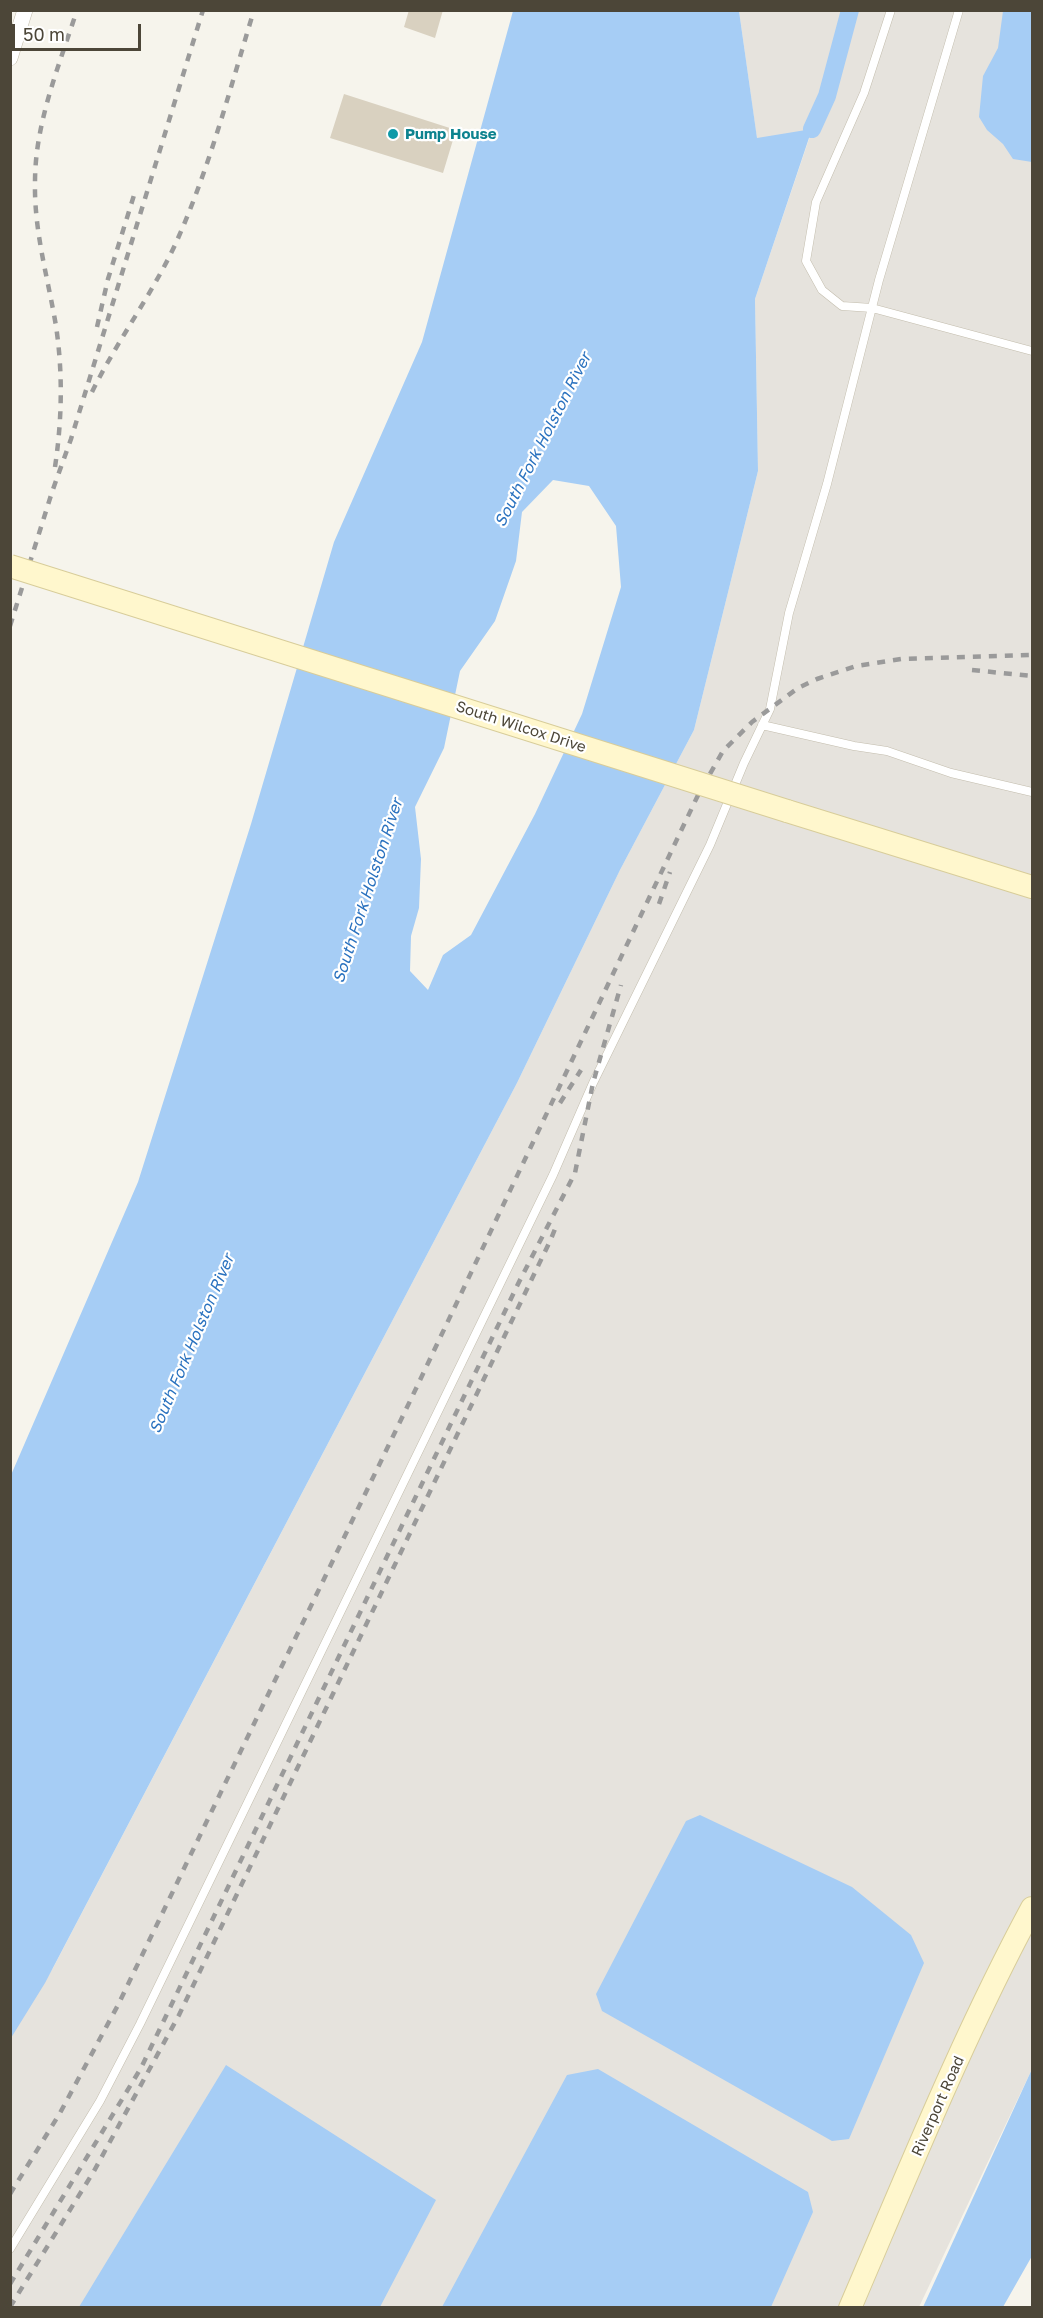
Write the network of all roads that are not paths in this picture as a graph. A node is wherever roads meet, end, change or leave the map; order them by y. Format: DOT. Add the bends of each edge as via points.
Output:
graph roads {
  1 [pos="25,10"];
  2 [pos="891,10"];
  3 [pos="958,10"];
  4 [pos="10,58"];
  5 [pos="872,308"];
  6 [pos="1032,351"];
  7 [pos="10,566"];
  8 [pos="762,725"];
  9 [pos="1032,792"];
  10 [pos="1032,887"];
  11 [pos="1032,1908"];
  12 [pos="10,2249"];
  13 [pos="850,2307"];
  1 -- 4 [label="street"];
  2 -- 5 [label="lane" via="864,93 816,202 806,261 822,290 842,306"];
  3 -- 5 [label="lane"];
  5 -- 6 [label="lane"];
  5 -- 8 [label="lane" via="789,613 770,709"];
  7 -- 10 [label="main road, South Wilcox Drive, bridge"];
  8 -- 9 [label="lane" via="887,751 951,774"];
  8 -- 12 [label="lane" via="710,845 593,1083 548,1185 140,2024 100,2101"];
  11 -- 13 [label="main road, Riverport Road" via="948,2081"];
}
